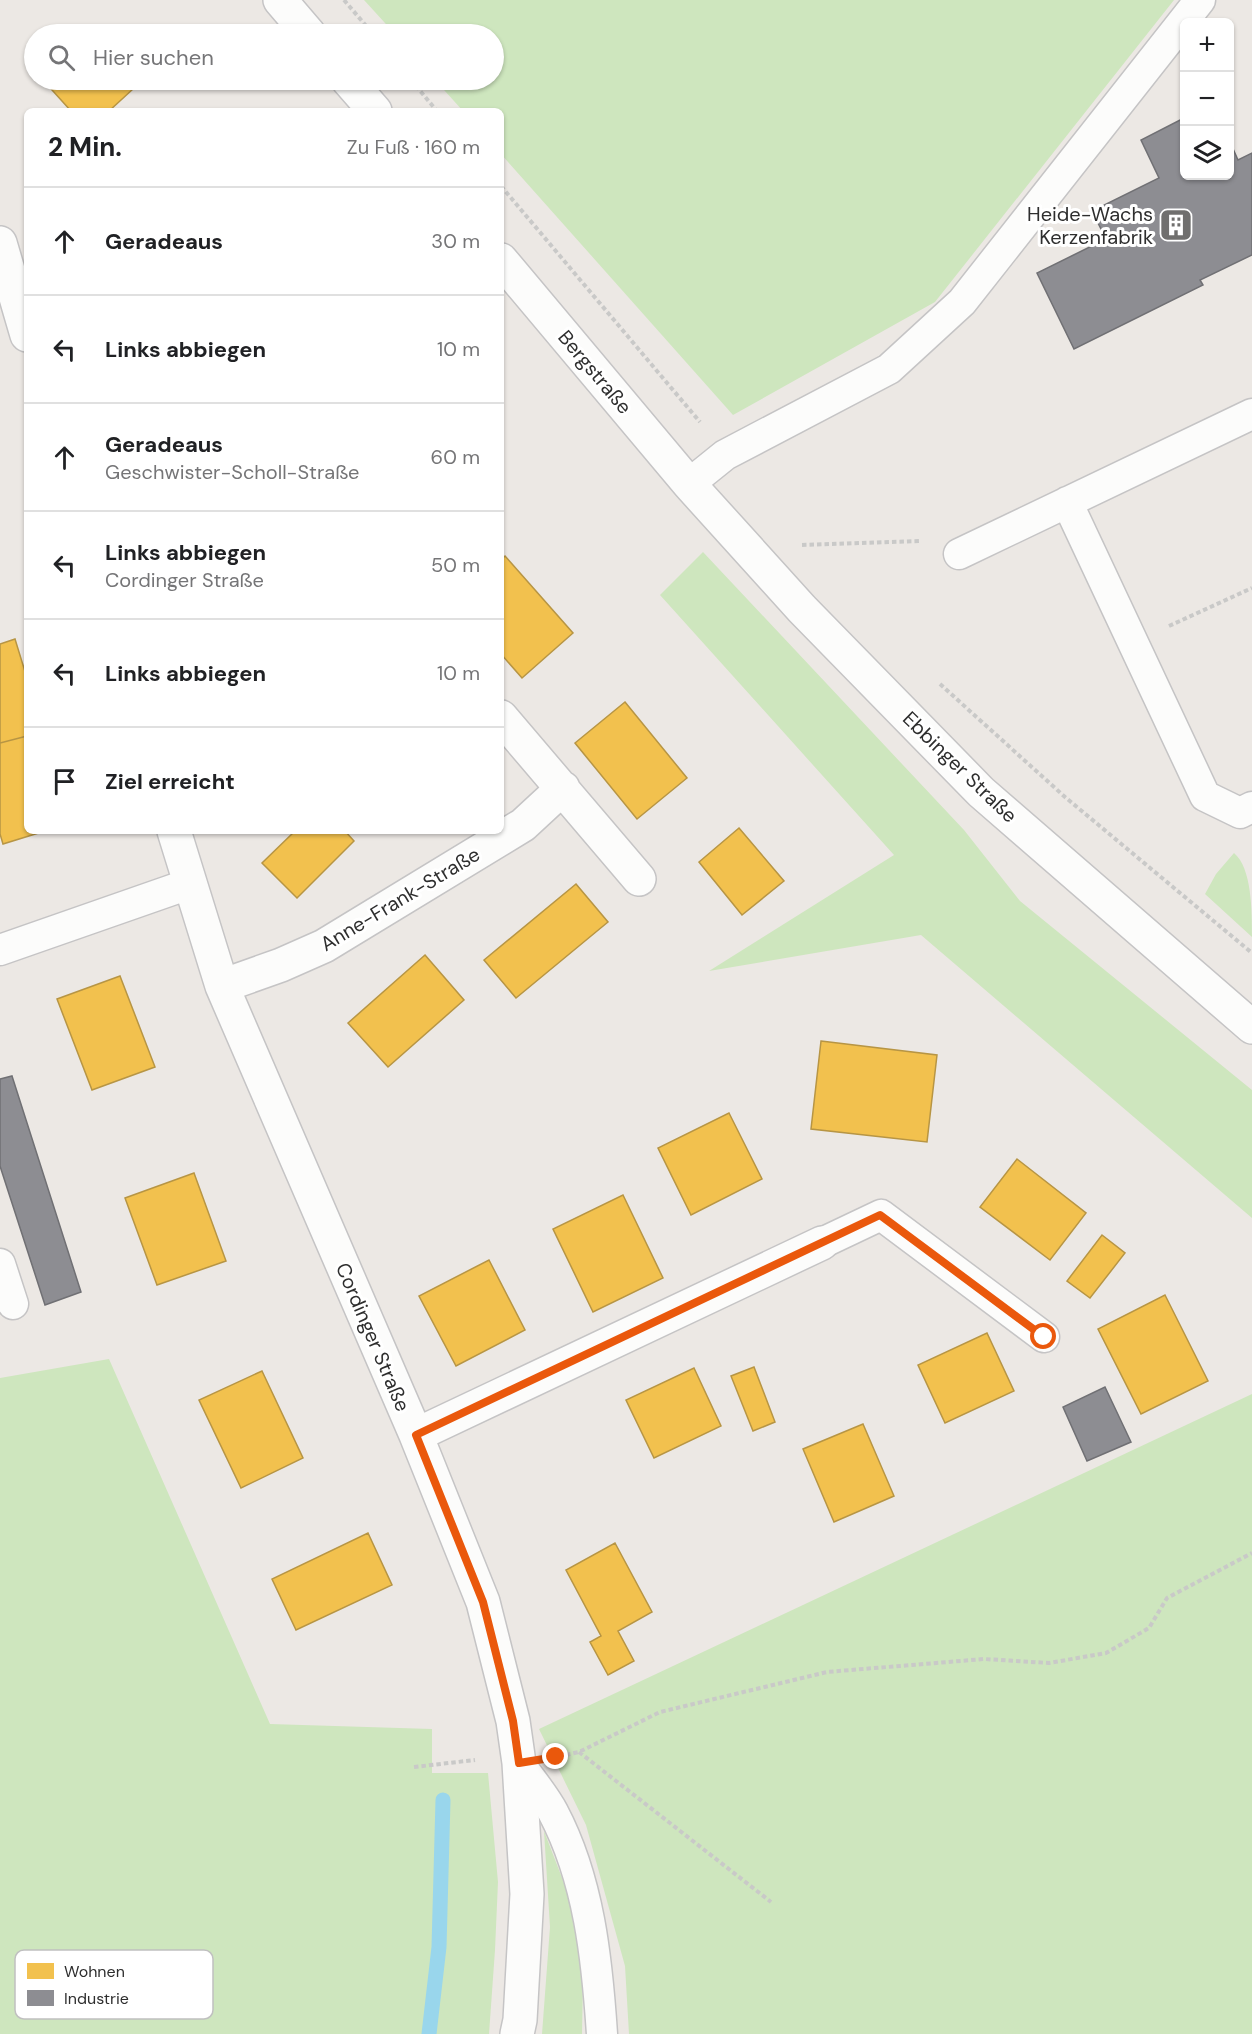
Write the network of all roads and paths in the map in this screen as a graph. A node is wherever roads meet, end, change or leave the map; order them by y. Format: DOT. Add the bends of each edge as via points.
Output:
graph roads {
  1 [pos="280,0"];
  2 [pos="344,0"];
  3 [pos="1200,0"];
  4 [pos="300,24"];
  5 [pos="364,24"];
  6 [pos="357,90"];
  7 [pos="419,90"];
  8 [pos="372,108"];
  9 [pos="434,108"];
  10 [pos="504,190"];
  11 [pos="0,243"];
  12 [pos="504,264"];
  13 [pos="24,325"];
  14 [pos="1252,414"];
  15 [pos="706,429"];
  16 [pos="689,484"];
  17 [pos="1067,502"];
  18 [pos="795,537"];
  19 [pos="802,544"];
  20 [pos="809,553"];
  21 [pos="958,554"];
  22 [pos="1252,588"];
  23 [pos="1133,643"];
  24 [pos="935,679"];
  25 [pos="504,720"];
  26 [pos="563,788"];
  27 [pos="1252,807"];
  28 [pos="175,834"];
  29 [pos="639,879"];
  30 [pos="189,884"];
  31 [pos="0,950"];
  32 [pos="1252,953"];
  33 [pos="222,986"];
  34 [pos="1252,1027"];
  35 [pos="822,1243"];
  36 [pos="0,1264"];
  37 [pos="13,1304"];
  38 [pos="1044,1337"];
  39 [pos="416,1435"];
  40 [pos="1252,1553"];
  41 [pos="579,1752"];
  42 [pos="519,1763"];
  43 [pos="414,1767"];
  44 [pos="771,1902"];
  45 [pos="518,2034"];
  46 [pos="602,2034"];
  1 -- 4 [label="street"];
  2 -- 5 [label="path"];
  3 -- 16 [label="lane" via="962,302 890,369 725,455"];
  6 -- 8 [label="street"];
  7 -- 9 [label="path"];
  10 -- 15 [label="path"];
  11 -- 13 [label="street"];
  12 -- 16 [label="street, Bergstraße"];
  14 -- 17 [label="lane"];
  16 -- 34 [label="street, Ebbinger Straße" via="802,609 981,792"];
  17 -- 21 [label="lane"];
  17 -- 23 [label="lane"];
  18 -- 19 [label="path"];
  19 -- 20 [label="path"];
  19 -- 21 [label="path" via="939,540"];
  22 -- 23 [label="path"];
  23 -- 27 [label="lane" via="1205,796 1240,813"];
  24 -- 32 [label="path" via="1091,819"];
  25 -- 26 [label="street"];
  26 -- 29 [label="street"];
  26 -- 33 [label="street, Anne-Frank-Straße" via="523,825 324,946"];
  28 -- 30 [label="street, Cordinger Straße"];
  30 -- 31 [label="lane"];
  30 -- 33 [label="street, Cordinger Straße"];
  33 -- 39 [label="street, Cordinger Straße"];
  35 -- 38 [label="lane" via="880,1215"];
  35 -- 39 [label="street"];
  36 -- 37 [label="lane"];
  39 -- 42 [label="street, Cordinger Straße" via="483,1602 513,1721"];
  40 -- 41 [label="path" via="1167,1598 1149,1628 1106,1653 1049,1663 984,1659 827,1672 660,1712"];
  41 -- 42 [label="path"];
  41 -- 44 [label="path"];
  42 -- 43 [label="path" via="474,1760"];
  42 -- 45 [label="street, Cordinger Straße" via="527,1894"];
  42 -- 46 [label="lane" via="553,1812 578,1871 597,1962"];
}
